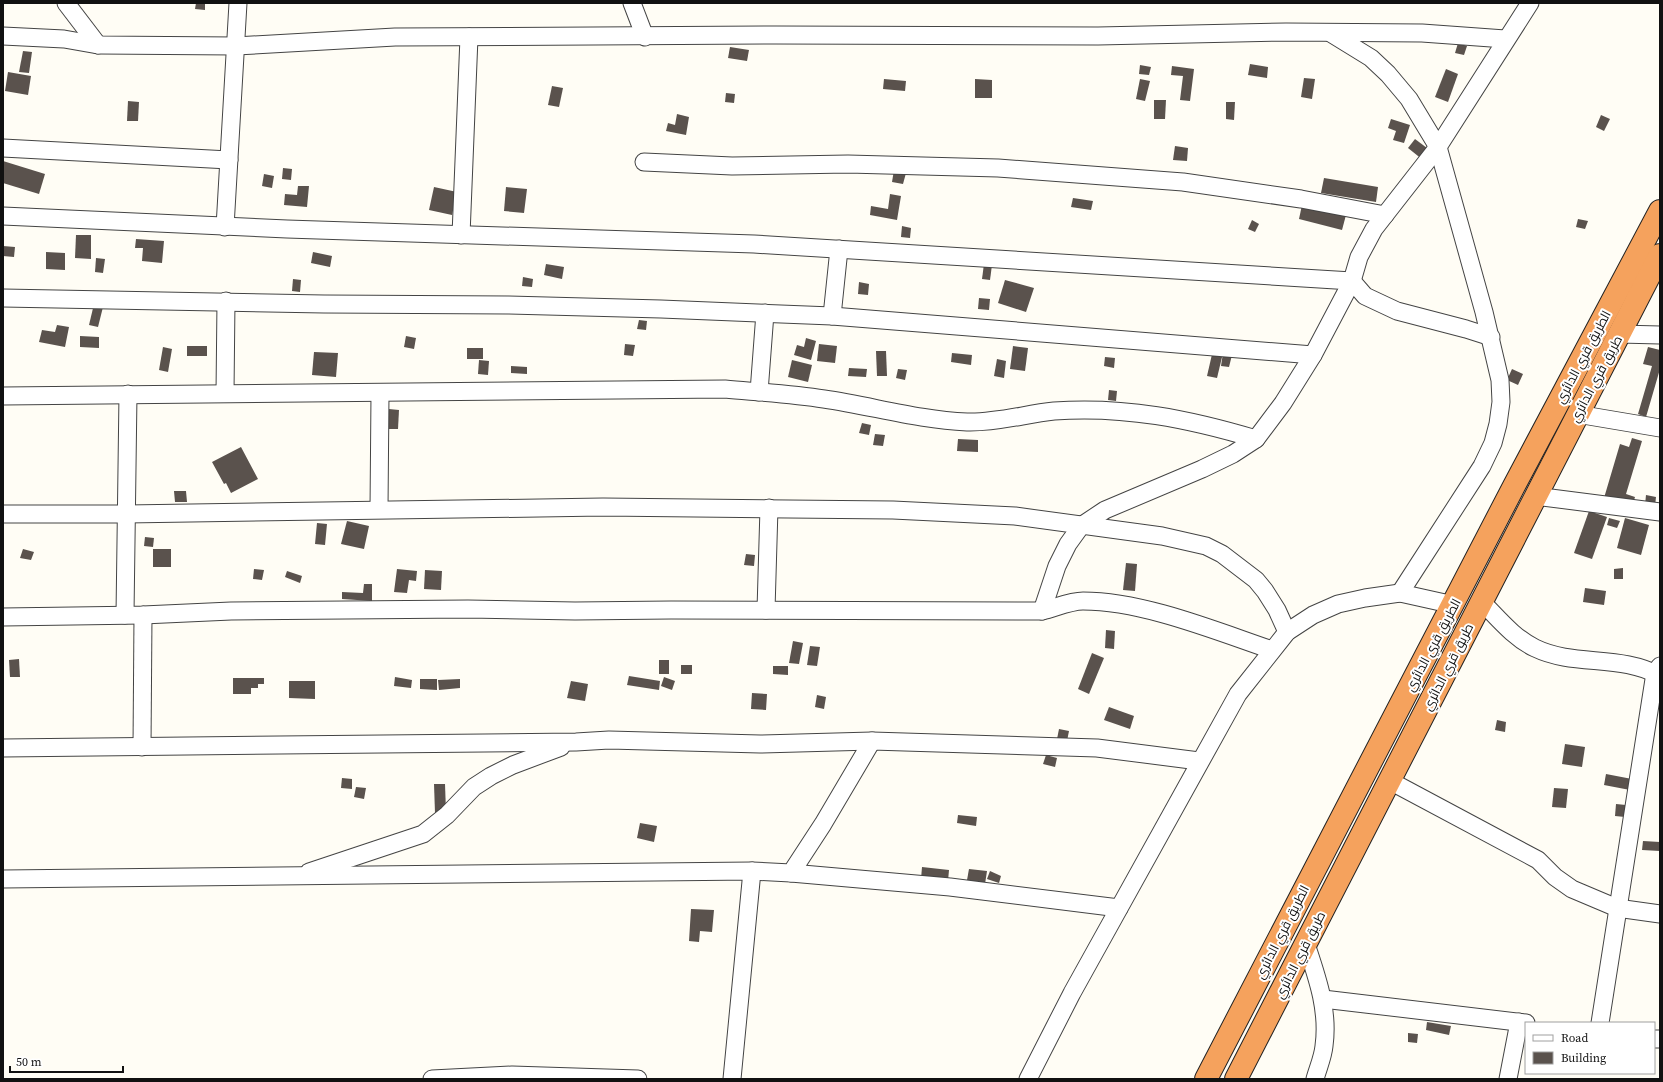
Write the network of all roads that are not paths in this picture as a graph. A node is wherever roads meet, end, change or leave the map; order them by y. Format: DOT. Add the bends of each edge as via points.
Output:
graph roads {
  1 [pos="66,3"];
  2 [pos="238,3"];
  3 [pos="632,3"];
  4 [pos="1530,3"];
  5 [pos="1330,33"];
  6 [pos="3,36"];
  7 [pos="469,37"];
  8 [pos="645,37"];
  9 [pos="1505,39"];
  10 [pos="98,45"];
  11 [pos="236,46"];
  12 [pos="1438,147"];
  13 [pos="3,148"];
  14 [pos="229,160"];
  15 [pos="644,162"];
  16 [pos="1660,211"];
  17 [pos="1385,215"];
  18 [pos="3,216"];
  19 [pos="225,227"];
  20 [pos="461,235"];
  21 [pos="839,249"];
  22 [pos="1660,255"];
  23 [pos="1352,281"];
  24 [pos="3,298"];
  25 [pos="226,301"];
  26 [pos="765,313"];
  27 [pos="832,316"];
  28 [pos="1619,334"];
  29 [pos="1660,335"];
  30 [pos="1490,337"];
  31 [pos="1313,355"];
  32 [pos="759,392"];
  33 [pos="225,393"];
  34 [pos="128,394"];
  35 [pos="380,394"];
  36 [pos="3,396"];
  37 [pos="1577,414"];
  38 [pos="1660,428"];
  39 [pos="1256,439"];
  40 [pos="1535,496"];
  41 [pos="769,508"];
  42 [pos="379,509"];
  43 [pos="1660,512"];
  44 [pos="3,514"];
  45 [pos="126,514"];
  46 [pos="1082,526"];
  47 [pos="1400,593"];
  48 [pos="1482,602"];
  49 [pos="1454,605"];
  50 [pos="766,610"];
  51 [pos="1042,611"];
  52 [pos="125,615"];
  53 [pos="143,615"];
  54 [pos="3,617"];
  55 [pos="1287,632"];
  56 [pos="1272,650"];
  57 [pos="1658,672"];
  58 [pos="872,741"];
  59 [pos="576,742"];
  60 [pos="142,747"];
  61 [pos="3,748"];
  62 [pos="1199,761"];
  63 [pos="1390,782"];
  64 [pos="752,871"];
  65 [pos="791,873"];
  66 [pos="294,877"];
  67 [pos="3,879"];
  68 [pos="1119,908"];
  69 [pos="1617,908"];
  70 [pos="1660,914"];
  71 [pos="1306,944"];
  72 [pos="1323,998"];
  73 [pos="1600,1022"];
  74 [pos="1523,1023"];
  75 [pos="432,1079"];
  76 [pos="638,1079"];
  77 [pos="732,1079"];
  78 [pos="1028,1079"];
  79 [pos="1206,1079"];
  80 [pos="1236,1079"];
  81 [pos="1316,1079"];
  82 [pos="1508,1079"];
  1 -- 10 [label="street"];
  2 -- 11 [label="street"];
  3 -- 8 [label="street"];
  4 -- 9 [label="street"];
  5 -- 8 [label="street"];
  5 -- 9 [label="street" via="1422,33"];
  5 -- 12 [label="street" via="1371,58 1388,74 1409,99"];
  6 -- 10 [label="street" via="76,40"];
  7 -- 8 [label="street"];
  7 -- 11 [label="street" via="395,37"];
  7 -- 20 [label="street"];
  9 -- 12 [label="street"];
  10 -- 11 [label="street"];
  11 -- 14 [label="street"];
  12 -- 17 [label="street"];
  12 -- 30 [label="street"];
  13 -- 14 [label="street"];
  14 -- 19 [label="street"];
  15 -- 17 [label="street" via="732,166 855,164 998,168 1190,183 1301,199"];
  16 -- 49 [label="highway, الطريق قري الدائري"];
  17 -- 23 [label="street" via="1366,243"];
  18 -- 19 [label="street"];
  19 -- 20 [label="street"];
  20 -- 21 [label="street"];
  21 -- 23 [label="street"];
  21 -- 27 [label="street"];
  22 -- 28 [label="highway, طريق قري الدائري"];
  23 -- 30 [label="street" via="1365,296 1397,311"];
  23 -- 31 [label="street"];
  24 -- 25 [label="street"];
  25 -- 26 [label="street" via="525,305"];
  25 -- 33 [label="street"];
  26 -- 27 [label="street"];
  26 -- 32 [label="street"];
  27 -- 31 [label="street"];
  28 -- 29 [label="street"];
  28 -- 37 [label="highway, طريق قري الدائري"];
  30 -- 47 [label="street" via="1500,380 1498,424 1494,443 1482,466"];
  31 -- 39 [label="street" via="1283,403"];
  32 -- 35 [label="street" via="679,389"];
  32 -- 39 [label="street" via="824,399 928,418 968,422 1054,411 1125,410 1189,421"];
  33 -- 34 [label="street"];
  33 -- 35 [label="street"];
  34 -- 36 [label="street"];
  34 -- 45 [label="street"];
  35 -- 42 [label="street"];
  37 -- 38 [label="street"];
  37 -- 40 [label="highway, طريق قري الدائري"];
  39 -- 46 [label="street" via="1202,469 1106,510"];
  40 -- 43 [label="street"];
  40 -- 48 [label="highway, طريق قري الدائري"];
  41 -- 42 [label="street" via="603,506"];
  41 -- 46 [label="street" via="974,513"];
  41 -- 50 [label="street"];
  42 -- 45 [label="street"];
  44 -- 45 [label="street"];
  45 -- 52 [label="street"];
  46 -- 51 [label="street" via="1056,566"];
  46 -- 55 [label="street" via="1189,542 1222,554 1261,585"];
  47 -- 49 [label="street"];
  47 -- 55 [label="street" via="1338,604 1313,614"];
  48 -- 57 [label="street" via="1510,631 1535,648 1563,656 1629,664"];
  48 -- 63 [label="highway, طريق قري الدائري"];
  49 -- 79 [label="highway, الطريق قري الدائري"];
  50 -- 51 [label="street"];
  50 -- 53 [label="street" via="231,610"];
  51 -- 56 [label="street" via="1082,601 1114,604 1195,623"];
  52 -- 53 [label="street"];
  52 -- 54 [label="street"];
  53 -- 60 [label="street"];
  55 -- 56 [label="street"];
  56 -- 62 [label="street" via="1238,694"];
  57 -- 69 [label="street"];
  58 -- 59 [label="street" via="760,744 609,740"];
  58 -- 62 [label="street" via="1097,748"];
  58 -- 65 [label="street"];
  59 -- 60 [label="street"];
  59 -- 66 [label="street" via="513,764 491,776 423,834"];
  60 -- 61 [label="street"];
  62 -- 68 [label="street"];
  63 -- 69 [label="street" via="1538,860 1572,889"];
  63 -- 71 [label="highway, طريق قري الدائري"];
  64 -- 65 [label="street"];
  64 -- 66 [label="street"];
  64 -- 77 [label="street"];
  65 -- 68 [label="street" via="950,887"];
  66 -- 67 [label="street"];
  68 -- 78 [label="street"];
  69 -- 70 [label="street"];
  69 -- 73 [label="street"];
  71 -- 72 [label="street"];
  71 -- 80 [label="highway, طريق قري الدائري"];
  72 -- 74 [label="street"];
  72 -- 81 [label="street" via="1324,1047"];
  74 -- 82 [label="street"];
  75 -- 76 [label="street" via="512,1075"];
}
